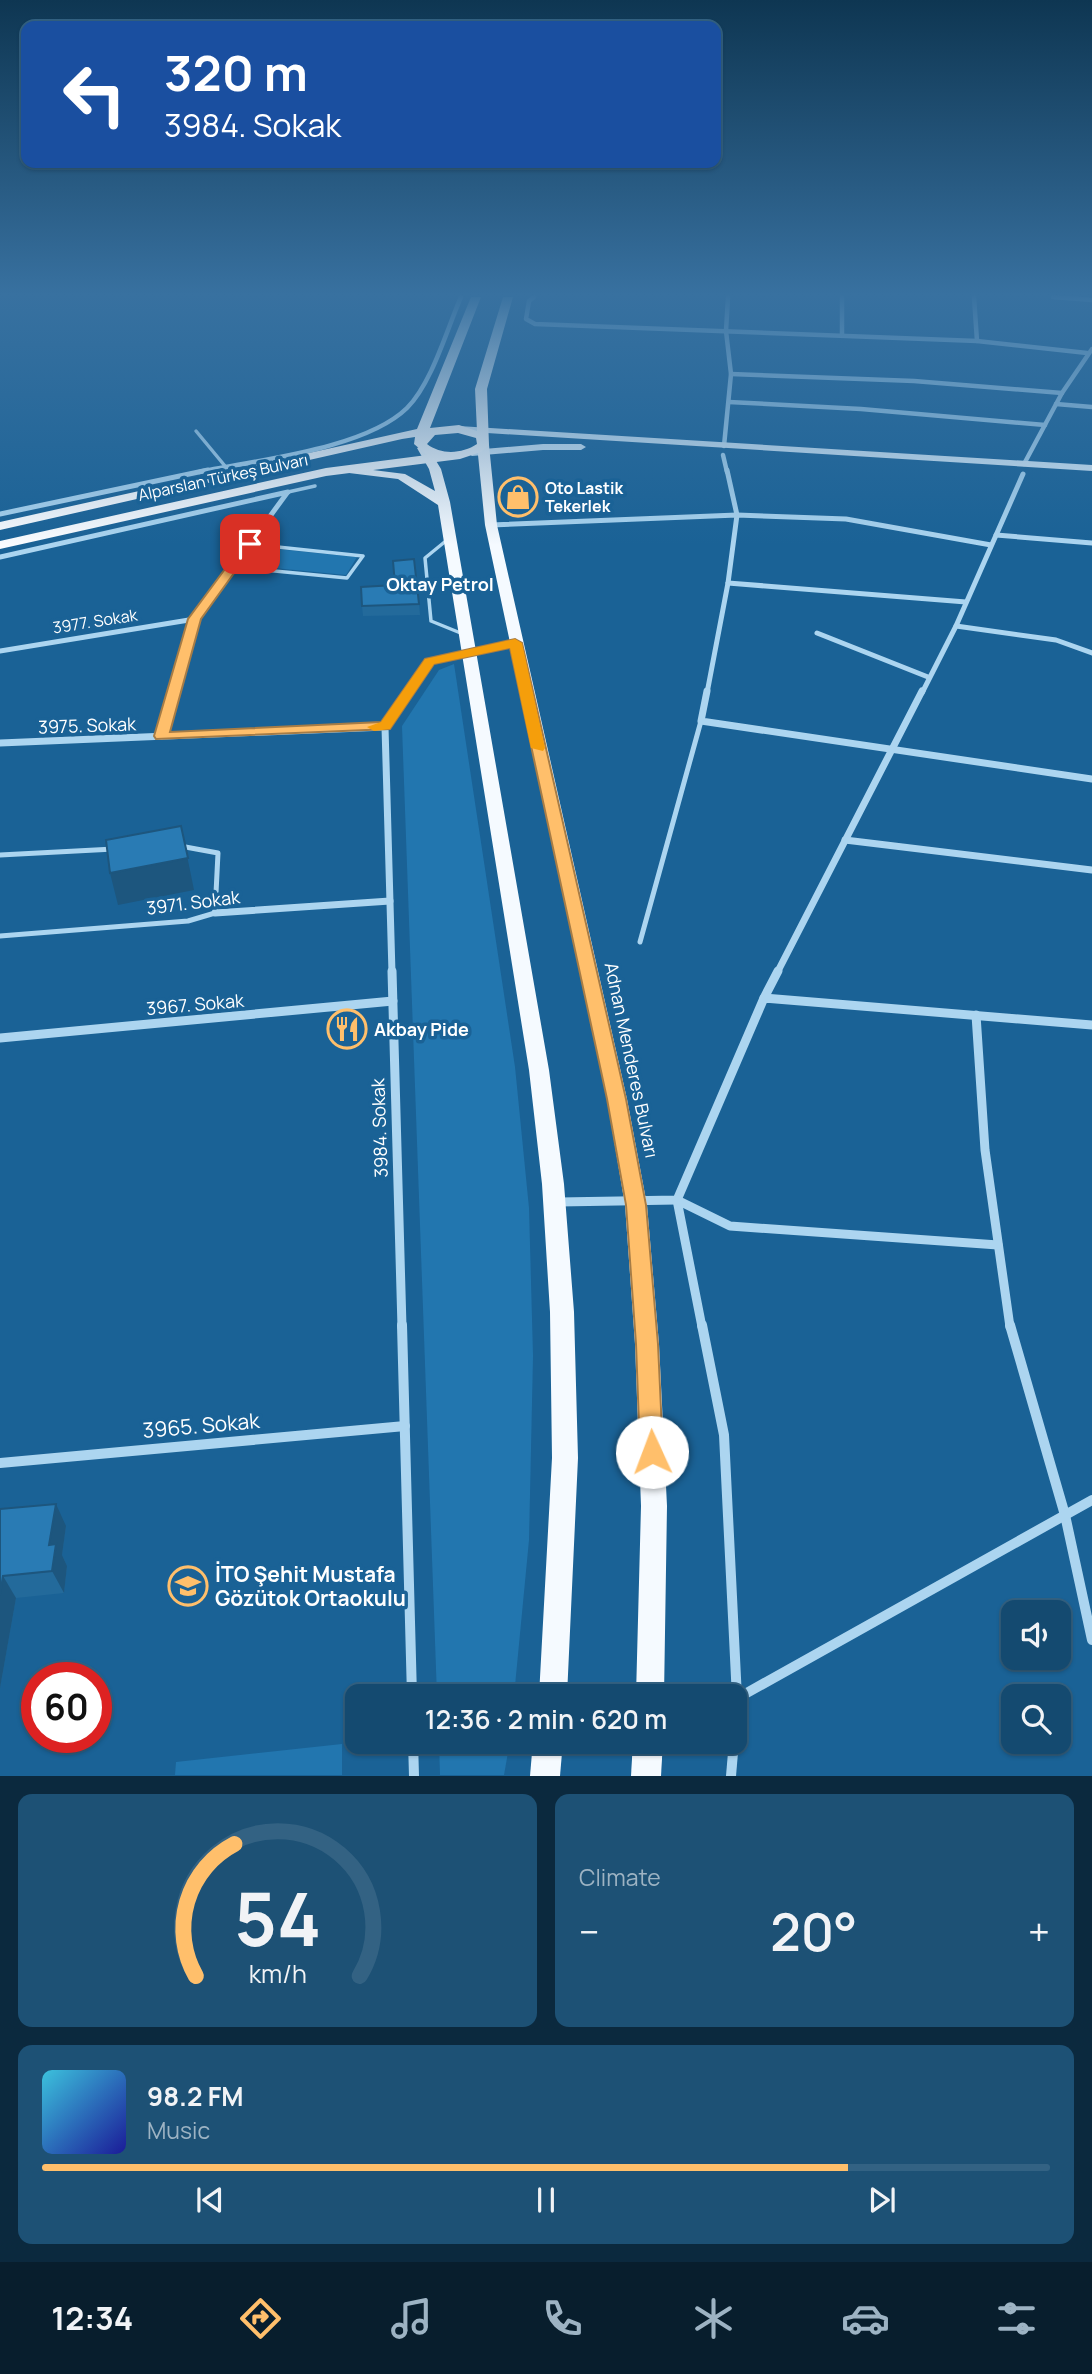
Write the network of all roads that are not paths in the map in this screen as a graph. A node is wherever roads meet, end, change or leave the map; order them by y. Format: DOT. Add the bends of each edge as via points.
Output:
graph roads {
  1 [pos="423,380"];
  2 [pos="446,380"];
  3 [pos="483,380"];
  4 [pos="731,380"];
  5 [pos="886,380"];
  6 [pos="1071,380"];
  7 [pos="1062,393"];
  8 [pos="729,402"];
  9 [pos="1056,404"];
  10 [pos="1092,407"];
  11 [pos="1045,425"];
  12 [pos="196,431"];
  13 [pos="423,446"];
  14 [pos="475,446"];
  15 [pos="724,451"];
  16 [pos="1092,468"];
  17 [pos="1023,469"];
  18 [pos="228,470"];
  19 [pos="342,470"];
  20 [pos="1092,477"];
  21 [pos="315,486"];
  22 [pos="288,492"];
  23 [pos="444,502"];
  24 [pos="0,514"];
  25 [pos="737,515"];
  26 [pos="491,525"];
  27 [pos="0,526"];
  28 [pos="996,535"];
  29 [pos="450,538"];
  30 [pos="1092,543"];
  31 [pos="250,544"];
  32 [pos="0,545"];
  33 [pos="991,545"];
  34 [pos="363,555"];
  35 [pos="0,557"];
  36 [pos="233,567"];
  37 [pos="349,578"];
  38 [pos="728,583"];
  39 [pos="966,602"];
  40 [pos="195,619"];
  41 [pos="956,626"];
  42 [pos="817,632"];
  43 [pos="515,643"];
  44 [pos="468,644"];
  45 [pos="0,651"];
  46 [pos="1092,653"];
  47 [pos="928,677"];
  48 [pos="701,721"];
  49 [pos="386,726"];
  50 [pos="161,736"];
  51 [pos="0,743"];
  52 [pos="890,751"];
  53 [pos="1092,779"];
  54 [pos="845,840"];
  55 [pos="176,846"];
  56 [pos="122,849"];
  57 [pos="0,855"];
  58 [pos="1092,870"];
  59 [pos="390,901"];
  60 [pos="215,914"];
  61 [pos="0,936"];
  62 [pos="640,942"];
  63 [pos="764,998"];
  64 [pos="393,1001"];
  65 [pos="976,1015"];
  66 [pos="1092,1025"];
  67 [pos="0,1038"];
  68 [pos="677,1200"];
  69 [pos="635,1201"];
  70 [pos="554,1202"];
  71 [pos="998,1245"];
  72 [pos="405,1426"];
  73 [pos="0,1463"];
  74 [pos="1092,1500"];
  75 [pos="1065,1515"];
  76 [pos="1092,1640"];
  77 [pos="412,1684"];
  78 [pos="554,1684"];
  79 [pos="650,1684"];
  80 [pos="735,1684"];
  81 [pos="747,1692"];
  82 [pos="413,1754"];
  83 [pos="547,1754"];
  84 [pos="733,1754"];
  85 [pos="414,1776"];
  86 [pos="545,1776"];
  87 [pos="731,1776"];
  1 -- 18 [label="street" via="399,415 370,430"];
  2 -- 13 [label="highway"];
  3 -- 14 [label="highway, Adnan Menderes Bulvarı"];
  4 -- 8 [label="street"];
  5 -- 7 [label="street"];
  6 -- 7 [label="street"];
  7 -- 9 [label="street"];
  8 -- 11 [label="street"];
  8 -- 15 [label="street"];
  9 -- 10 [label="street"];
  9 -- 11 [label="street"];
  11 -- 17 [label="street"];
  12 -- 18 [label="lane"];
  13 -- 14 [label="highway, Alparslan Türkeş Bulvarı"];
  13 -- 14 [label="highway, Alparslan Türkeş Bulvarı" via="454,429 477,433"];
  13 -- 18 [label="highway, Alparslan Türkeş Bulvarı"];
  13 -- 19 [label="highway, Alparslan Türkeş Bulvarı"];
  13 -- 23 [label="main road"];
  14 -- 15 [label="main road"];
  14 -- 15 [label="main road"];
  14 -- 26 [label="main road, Adnan Menderes Bulvarı"];
  15 -- 17 [label="main road"];
  15 -- 25 [label="street"];
  16 -- 17 [label="main road"];
  17 -- 20 [label="main road"];
  17 -- 28 [label="street"];
  18 -- 24 [label="street"];
  18 -- 27 [label="highway, Alparslan Türkeş Bulvarı"];
  19 -- 23 [label="main road" via="401,476"];
  19 -- 32 [label="highway, Alparslan Türkeş Bulvarı"];
  21 -- 22 [label="lane"];
  22 -- 31 [label="street"];
  22 -- 35 [label="street"];
  23 -- 29 [label="main road"];
  25 -- 26 [label="street"];
  25 -- 33 [label="street" via="846,519"];
  25 -- 38 [label="street"];
  26 -- 43 [label="main road, Adnan Menderes Bulvarı"];
  28 -- 30 [label="street"];
  28 -- 33 [label="street"];
  29 -- 44 [label="main road"];
  29 -- 44 [label="lane" via="425,558 431,621"];
  31 -- 34 [label="lane"];
  31 -- 36 [label="street"];
  33 -- 39 [label="street"];
  34 -- 37 [label="lane"];
  36 -- 37 [label="lane"];
  36 -- 40 [label="street"];
  38 -- 39 [label="street"];
  38 -- 48 [label="street"];
  39 -- 41 [label="street"];
  40 -- 45 [label="street, 3977. Sokak"];
  40 -- 50 [label="street"];
  41 -- 46 [label="street" via="1056,640"];
  41 -- 47 [label="street"];
  42 -- 47 [label="street"];
  43 -- 44 [label="street"];
  43 -- 69 [label="main road, Adnan Menderes Bulvarı" via="617,1099"];
  44 -- 49 [label="street" via="430,662"];
  44 -- 70 [label="main road" via="539,1070"];
  47 -- 52 [label="street"];
  48 -- 52 [label="street"];
  48 -- 62 [label="lane"];
  49 -- 50 [label="street, 3975. Sokak"];
  49 -- 59 [label="street, 3984. Sokak"];
  50 -- 51 [label="street, 3975. Sokak"];
  52 -- 53 [label="street"];
  52 -- 54 [label="street"];
  54 -- 58 [label="street"];
  54 -- 63 [label="street"];
  55 -- 60 [label="lane" via="218,853"];
  56 -- 57 [label="lane"];
  59 -- 60 [label="street, 3971. Sokak"];
  59 -- 64 [label="street, 3984. Sokak"];
  60 -- 61 [label="lane, 3971. Sokak"];
  63 -- 65 [label="street"];
  63 -- 68 [label="street"];
  64 -- 67 [label="street, 3967. Sokak"];
  64 -- 72 [label="street, 3984. Sokak"];
  65 -- 66 [label="street"];
  65 -- 71 [label="street" via="985,1150"];
  68 -- 69 [label="street"];
  68 -- 71 [label="street" via="730,1226"];
  68 -- 80 [label="street" via="724,1435"];
  69 -- 70 [label="street"];
  69 -- 79 [label="main road, Adnan Menderes Bulvarı" via="654,1506"];
  70 -- 78 [label="main road" via="565,1458"];
  71 -- 75 [label="street" via="1009,1320"];
  72 -- 73 [label="street, 3965. Sokak"];
  72 -- 77 [label="street, 3984. Sokak"];
  74 -- 75 [label="street"];
  75 -- 76 [label="street"];
  75 -- 81 [label="street"];
  82 -- 85 [label="street"];
  83 -- 86 [label="main road"];
  84 -- 87 [label="street"];
}
